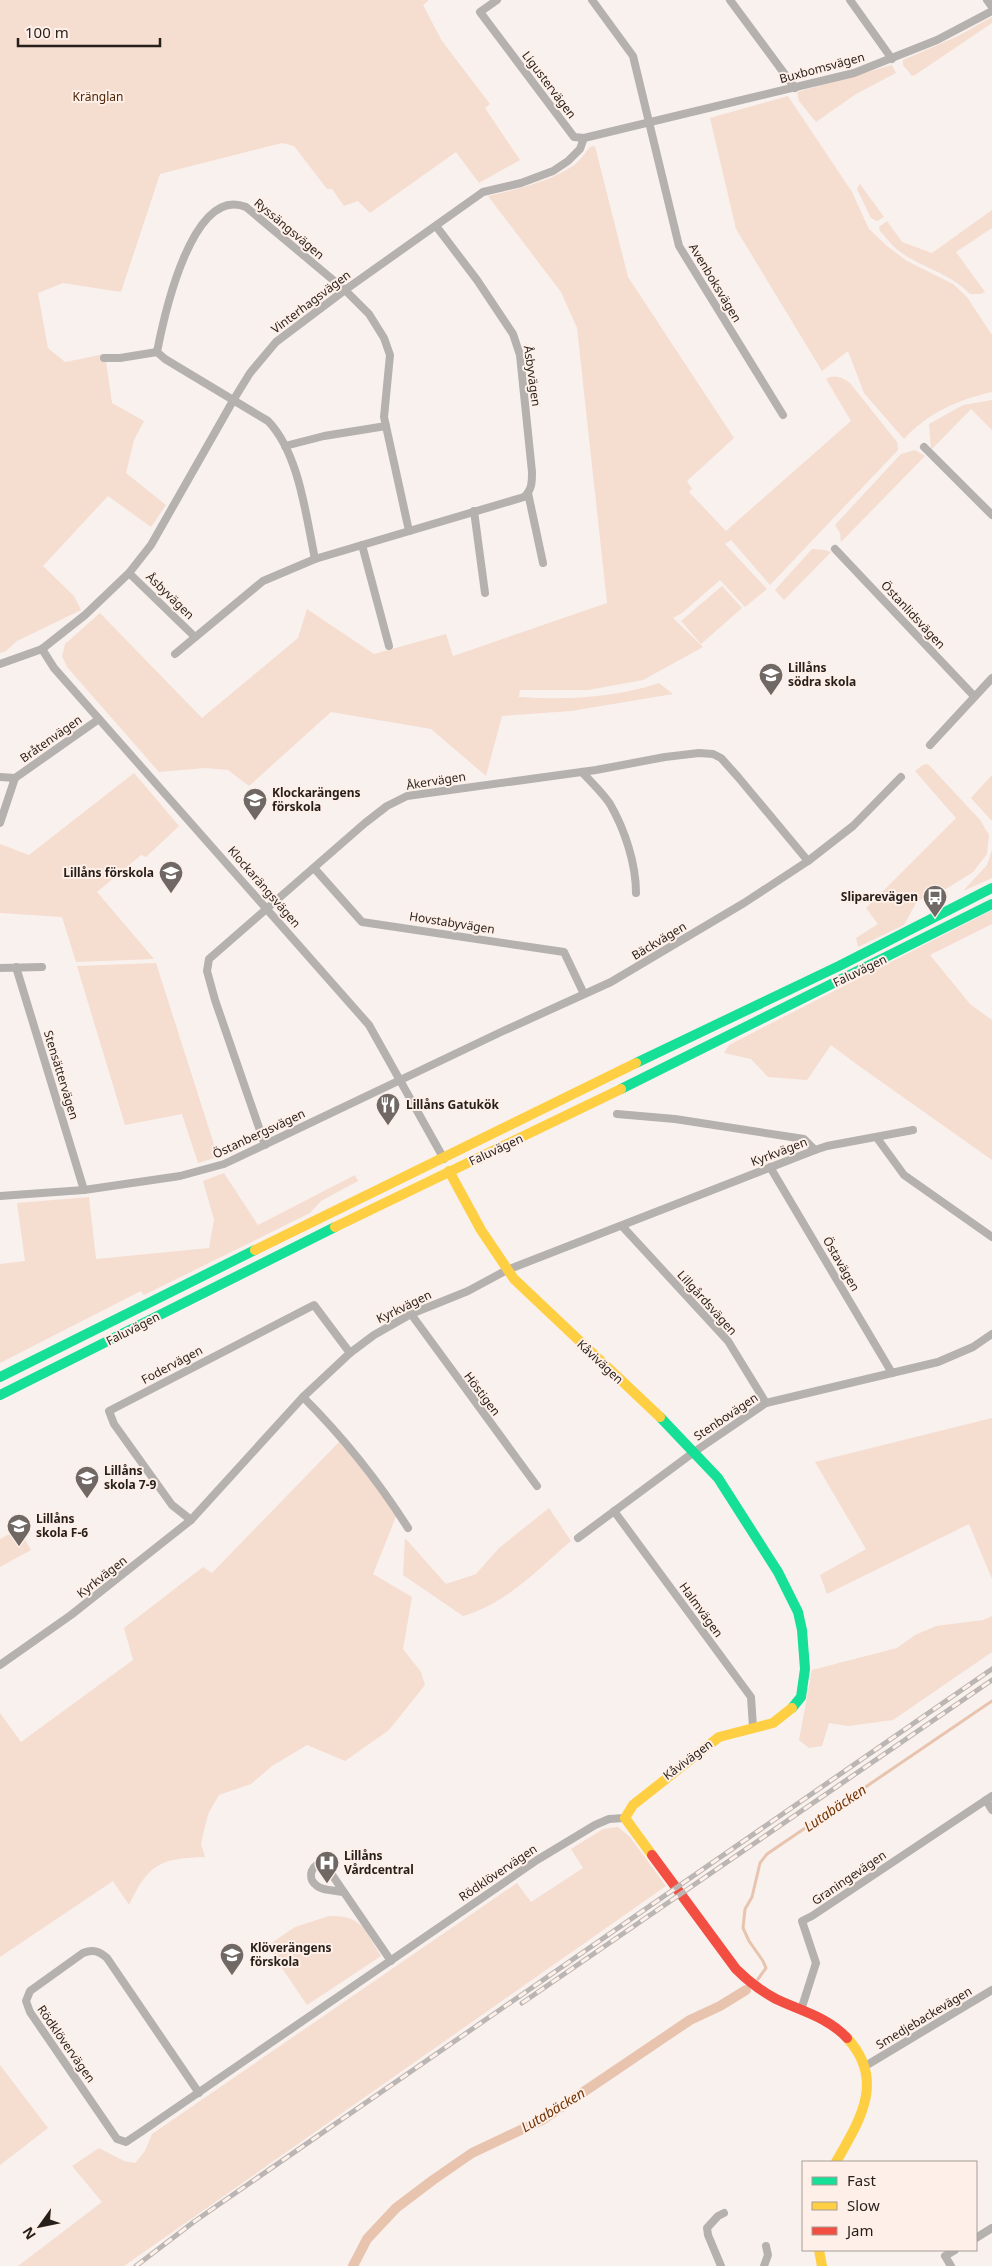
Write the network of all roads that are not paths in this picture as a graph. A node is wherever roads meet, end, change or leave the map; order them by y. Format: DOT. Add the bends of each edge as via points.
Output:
graph roads {
  1 [pos="497,0"];
  2 [pos="592,0"];
  3 [pos="730,0"];
  4 [pos="850,0"];
  5 [pos="987,0"];
  6 [pos="992,7"];
  7 [pos="992,11"];
  8 [pos="892,59"];
  9 [pos="794,88"];
  10 [pos="649,122"];
  11 [pos="584,138"];
  12 [pos="436,226"];
  13 [pos="345,290"];
  14 [pos="157,352"];
  15 [pos="104,358"];
  16 [pos="234,399"];
  17 [pos="783,415"];
  18 [pos="386,426"];
  19 [pos="285,446"];
  20 [pos="924,447"];
  21 [pos="528,493"];
  22 [pos="474,511"];
  23 [pos="992,514"];
  24 [pos="408,531"];
  25 [pos="362,545"];
  26 [pos="835,549"];
  27 [pos="315,559"];
  28 [pos="543,563"];
  29 [pos="129,573"];
  30 [pos="485,593"];
  31 [pos="195,637"];
  32 [pos="388,646"];
  33 [pos="42,649"];
  34 [pos="175,654"];
  35 [pos="0,664"];
  36 [pos="992,678"];
  37 [pos="974,696"];
  38 [pos="99,718"];
  39 [pos="930,745"];
  40 [pos="582,772"];
  41 [pos="0,777"];
  42 [pos="900,777"];
  43 [pos="15,778"];
  44 [pos="0,823"];
  45 [pos="808,861"];
  46 [pos="314,868"];
  47 [pos="992,888"];
  48 [pos="636,893"];
  49 [pos="992,904"];
  50 [pos="268,908"];
  51 [pos="16,967"];
  52 [pos="42,967"];
  53 [pos="0,968"];
  54 [pos="584,994"];
  55 [pos="401,1080"];
  56 [pos="617,1114"];
  57 [pos="913,1130"];
  58 [pos="877,1138"];
  59 [pos="266,1145"];
  60 [pos="815,1150"];
  61 [pos="444,1158"];
  62 [pos="770,1167"];
  63 [pos="449,1172"];
  64 [pos="84,1190"];
  65 [pos="0,1196"];
  66 [pos="622,1226"];
  67 [pos="992,1237"];
  68 [pos="507,1270"];
  69 [pos="411,1314"];
  70 [pos="992,1334"];
  71 [pos="350,1353"];
  72 [pos="892,1373"];
  73 [pos="0,1378"];
  74 [pos="0,1395"];
  75 [pos="303,1397"];
  76 [pos="766,1403"];
  77 [pos="694,1452"];
  78 [pos="536,1486"];
  79 [pos="614,1511"];
  80 [pos="191,1520"];
  81 [pos="408,1528"];
  82 [pos="578,1538"];
  83 [pos="0,1664"];
  84 [pos="754,1727"];
  85 [pos="989,1798"];
  86 [pos="992,1810"];
  87 [pos="624,1818"];
  88 [pos="343,1892"];
  89 [pos="391,1961"];
  90 [pos="992,1990"];
  91 [pos="802,2010"];
  92 [pos="866,2065"];
  93 [pos="198,2093"];
  94 [pos="836,2161"];
  95 [pos="724,2213"];
  96 [pos="992,2228"];
  97 [pos="977,2237"];
  98 [pos="766,2246"];
  99 [pos="819,2251"];
  100 [pos="953,2251"];
  101 [pos="721,2266"];
  102 [pos="764,2266"];
  103 [pos="822,2266"];
  104 [pos="951,2266"];
  1 -- 11 [label="street, Ligustervägen" via="480,12 574,137"];
  2 -- 10 [label="street" via="633,56"];
  3 -- 9 [label="street"];
  4 -- 8 [label="street"];
  5 -- 6 [label="street"];
  7 -- 8 [label="street, Buxbomsvägen"];
  8 -- 9 [label="street, Buxbomsvägen" via="854,73"];
  9 -- 10 [label="street, Buxbomsvägen"];
  10 -- 11 [label="street"];
  10 -- 17 [label="street, Avenboksvägen" via="679,246"];
  11 -- 12 [label="street, Vinterhagsvägen" via="580,149 553,171 483,192"];
  12 -- 13 [label="street, Vinterhagsvägen"];
  12 -- 21 [label="street, Åsbyvägen" via="513,334 520,355 532,472"];
  13 -- 14 [label="street, Ryssängsvägen" via="246,207 237,203 226,205 210,215 190,241"];
  13 -- 16 [label="street, Vinterhagsvägen" via="276,342 250,373"];
  13 -- 18 [label="street, Ryssängsvägen" via="377,325 390,355 384,417"];
  14 -- 15 [label="street"];
  14 -- 16 [label="street"];
  16 -- 19 [label="street" via="268,421"];
  16 -- 29 [label="street, Vinterhagsvägen" via="151,545"];
  18 -- 19 [label="street"];
  18 -- 24 [label="street, Ryssängsvägen"];
  19 -- 27 [label="street" via="296,475"];
  20 -- 23 [label="street"];
  21 -- 22 [label="street, Åsbyvägen" via="524,497"];
  21 -- 28 [label="street, Åsbyvägen"];
  22 -- 24 [label="street, Åsbyvägen"];
  22 -- 30 [label="street"];
  24 -- 25 [label="street, Åsbyvägen"];
  25 -- 27 [label="street, Åsbyvägen"];
  25 -- 32 [label="street"];
  26 -- 37 [label="street, Östanlidsvägen"];
  27 -- 31 [label="street, Åsbyvägen" via="263,581"];
  29 -- 31 [label="street, Åsbyvägen"];
  29 -- 33 [label="street, Vinterhagsvägen" via="85,616"];
  31 -- 34 [label="street, Åsbyvägen"];
  33 -- 35 [label="street, Vinterhagsvägen"];
  33 -- 38 [label="street, Klockarängsvägen" via="54,668"];
  36 -- 37 [label="street"];
  37 -- 39 [label="street"];
  38 -- 43 [label="street, Bråtenvägen"];
  38 -- 50 [label="street, Klockarängsvägen"];
  40 -- 45 [label="street, Åkervägen" via="665,757 713,754 738,777"];
  40 -- 46 [label="street, Åkervägen" via="399,799 365,823"];
  40 -- 48 [label="street" via="610,804 631,855"];
  41 -- 43 [label="street, Bråtenvägen"];
  42 -- 45 [label="street, Bäckvägen" via="853,826"];
  43 -- 44 [label="street, Bråtenvägen"];
  45 -- 54 [label="street, Bäckvägen" via="647,962"];
  46 -- 50 [label="street, Åkervägen"];
  46 -- 54 [label="street, Hovstabyvägen" via="362,922 564,952"];
  47 -- 61 [label="main road, Faluvägen"];
  49 -- 63 [label="main road, Faluvägen"];
  50 -- 55 [label="street, Klockarängsvägen" via="369,1025"];
  50 -- 59 [label="street, Åkervägen" via="209,959 207,971"];
  51 -- 52 [label="street"];
  51 -- 53 [label="street"];
  51 -- 64 [label="street, Stensättervägen"];
  54 -- 55 [label="street, Bäckvägen"];
  55 -- 59 [label="street, Östanbergsvägen"];
  55 -- 61 [label="street, Klockarängsvägen"];
  56 -- 60 [label="street" via="674,1119 804,1139"];
  57 -- 58 [label="street, Kyrkvägen"];
  58 -- 60 [label="street, Kyrkvägen"];
  58 -- 67 [label="street" via="904,1175"];
  59 -- 64 [label="street, Östanbergsvägen" via="212,1169"];
  60 -- 62 [label="street, Kyrkvägen"];
  61 -- 63 [label="main road, Kåvivägen"];
  61 -- 73 [label="main road, Faluvägen"];
  62 -- 66 [label="street, Kyrkvägen"];
  62 -- 72 [label="street, Östavägen"];
  63 -- 68 [label="main road, Kåvivägen"];
  63 -- 74 [label="main road, Faluvägen"];
  64 -- 65 [label="street, Östanbergsvägen"];
  66 -- 68 [label="street, Kyrkvägen"];
  66 -- 76 [label="street, Lillgårdsvägen" via="728,1341"];
  68 -- 69 [label="street, Kyrkvägen" via="468,1291"];
  68 -- 77 [label="main road, Kåvivägen"];
  69 -- 71 [label="street, Kyrkvägen"];
  69 -- 78 [label="street, Höstigen"];
  70 -- 72 [label="street, Stenbovägen" via="954,1356"];
  71 -- 75 [label="street, Kyrkvägen"];
  71 -- 80 [label="street, Fodervägen" via="314,1305 109,1411 114,1424 172,1505"];
  72 -- 76 [label="street, Stenbovägen"];
  75 -- 80 [label="street, Kyrkvägen"];
  75 -- 81 [label="street" via="340,1434 384,1490"];
  76 -- 77 [label="street, Stenbovägen"];
  77 -- 79 [label="street, Stenbovägen"];
  77 -- 84 [label="main road, Kåvivägen" via="718,1478 778,1572 798,1612 802,1630 805,1669 801,1697 784,1716"];
  79 -- 82 [label="street, Stenbovägen"];
  79 -- 84 [label="street, Halmvägen" via="751,1697"];
  80 -- 83 [label="street, Kyrkvägen" via="71,1616"];
  84 -- 87 [label="main road, Kåvivägen" via="713,1741 642,1796"];
  85 -- 86 [label="street, Graningevägen"];
  85 -- 91 [label="street, Graningevägen" via="802,1921 816,1963"];
  87 -- 89 [label="street, Rödklövervägen" via="609,1819 572,1838"];
  87 -- 91 [label="main road" via="748,1983 777,2001"];
  88 -- 88 [label="street" via="324,1863 313,1866 311,1874 316,1885"];
  88 -- 89 [label="street"];
  89 -- 93 [label="street, Rödklövervägen"];
  90 -- 92 [label="street, Smedjebackevägen"];
  91 -- 92 [label="main road" via="844,2033 859,2050"];
  92 -- 94 [label="main road" via="867,2096"];
  93 -- 93 [label="street, Rödklövervägen" via="126,2142 121,2142 30,2012 26,2001 30,1991 83,1953 101,1952"];
  95 -- 101 [label="street" via="707,2228"];
  96 -- 97 [label="street"];
  98 -- 102 [label="street" via="768,2255"];
  99 -- 103 [label="main road"];
  100 -- 104 [label="street" via="945,2256"];
}
